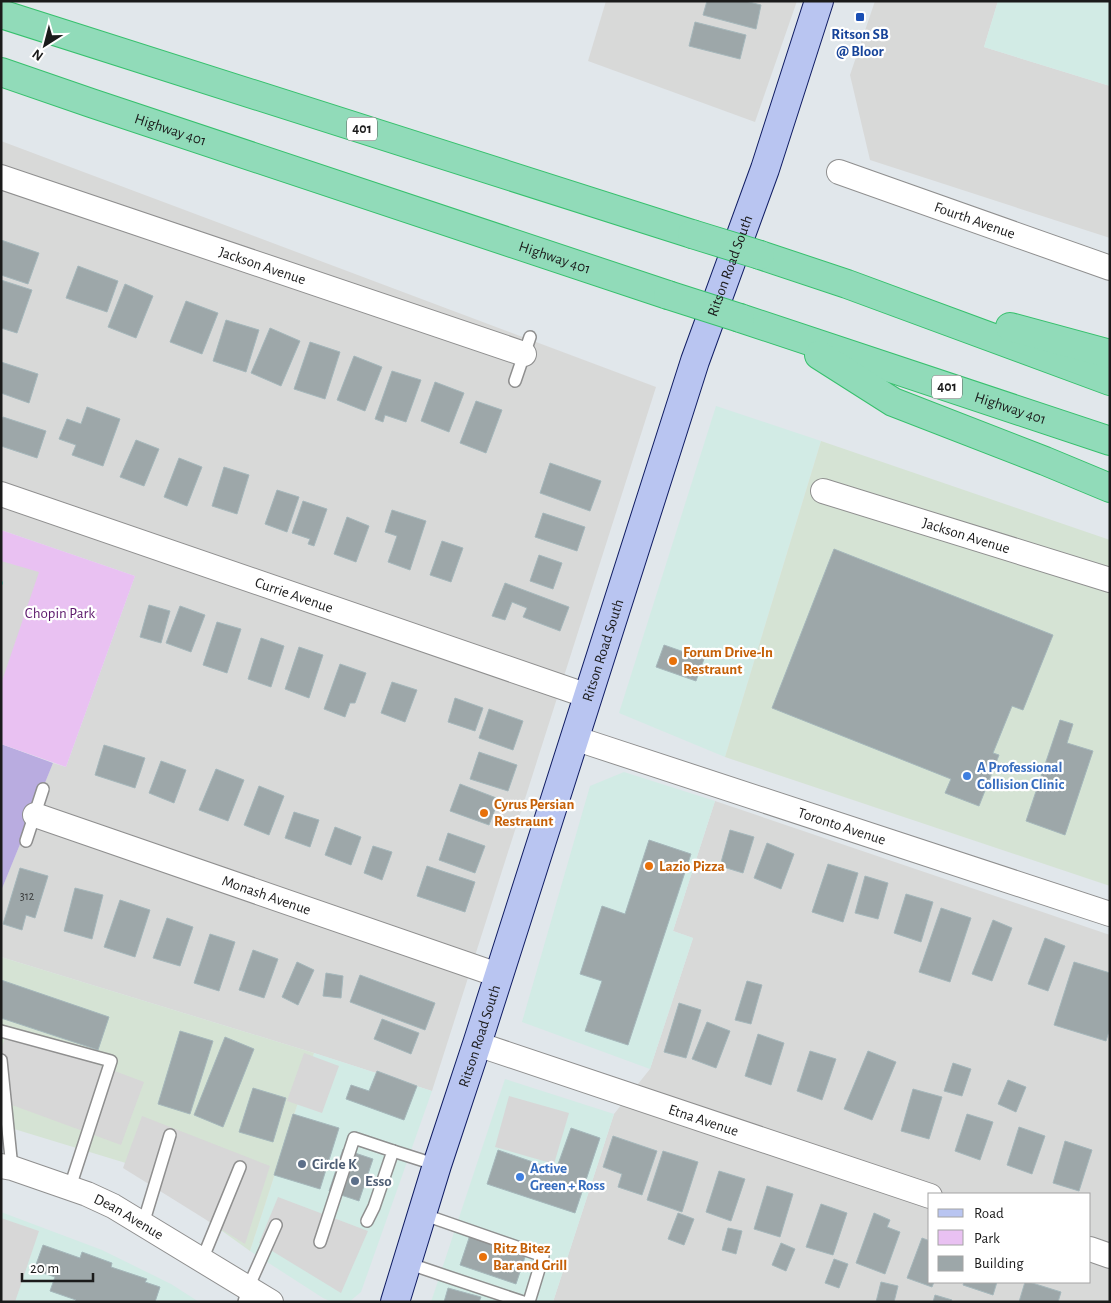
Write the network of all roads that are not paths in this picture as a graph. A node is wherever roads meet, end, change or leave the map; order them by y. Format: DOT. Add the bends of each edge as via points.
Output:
graph roads {
  1 [pos="819,1"];
  2 [pos="1,14"];
  3 [pos="1,72"];
  4 [pos="840,168"];
  5 [pos="1,177"];
  6 [pos="1110,268"];
  7 [pos="847,284"];
  8 [pos="784,333"];
  9 [pos="527,346"];
  10 [pos="1110,354"];
  11 [pos="1110,381"];
  12 [pos="515,382"];
  13 [pos="1110,441"];
  14 [pos="1110,488"];
  15 [pos="823,491"];
  16 [pos="1,494"];
  17 [pos="1110,580"];
  18 [pos="588,696"];
  19 [pos="574,738"];
  20 [pos="43,789"];
  21 [pos="35,815"];
  22 [pos="26,841"];
  23 [pos="1110,914"];
  24 [pos="498,975"];
  25 [pos="1,1031"];
  26 [pos="477,1044"];
  27 [pos="1,1060"];
  28 [pos="170,1135"];
  29 [pos="393,1151"];
  30 [pos="437,1165"];
  31 [pos="7,1167"];
  32 [pos="240,1167"];
  33 [pos="70,1188"];
  34 [pos="928,1195"];
  35 [pos="422,1214"];
  36 [pos="367,1221"];
  37 [pos="143,1224"];
  38 [pos="276,1225"];
  39 [pos="320,1242"];
  40 [pos="1091,1249"];
  41 [pos="1110,1256"];
  42 [pos="202,1260"];
  43 [pos="407,1263"];
  44 [pos="246,1295"];
  45 [pos="271,1302"];
  46 [pos="395,1302"];
  47 [pos="523,1302"];
  48 [pos="529,1302"];
  1 -- 18 [label="main road, Ritson Road South" via="765,169 695,362"];
  2 -- 7 [label="highway, 401, bridge"];
  3 -- 8 [label="highway, Highway 401 / 401, bridge"];
  4 -- 6 [label="street, Fourth Avenue"];
  5 -- 9 [label="street, Jackson Avenue"];
  7 -- 10 [label="highway"];
  7 -- 11 [label="highway, 401"];
  8 -- 13 [label="highway, Highway 401 / 401"];
  8 -- 14 [label="highway" via="893,402"];
  9 -- 12 [label="lane"];
  15 -- 17 [label="street, Jackson Avenue"];
  16 -- 18 [label="street, Currie Avenue"];
  18 -- 19 [label="main road, Ritson Road South"];
  19 -- 23 [label="street, Toronto Avenue"];
  19 -- 24 [label="main road, Ritson Road South"];
  20 -- 21 [label="lane"];
  21 -- 22 [label="lane"];
  21 -- 24 [label="street, Monash Avenue"];
  24 -- 26 [label="main road, Ritson Road South"];
  25 -- 33 [label="lane" via="111,1061"];
  26 -- 30 [label="main road, Ritson Road South"];
  26 -- 34 [label="street, Etna Avenue"];
  27 -- 31 [label="lane"];
  28 -- 37 [label="lane"];
  29 -- 30 [label="lane"];
  29 -- 36 [label="lane"];
  29 -- 39 [label="lane" via="354,1138"];
  30 -- 35 [label="main road, Ritson Road South"];
  31 -- 33 [label="street, Dean Avenue"];
  32 -- 42 [label="lane"];
  33 -- 37 [label="street, Dean Avenue" via="113,1206"];
  35 -- 43 [label="main road, Ritson Road South"];
  35 -- 48 [label="lane" via="543,1256"];
  37 -- 42 [label="street, Dean Avenue"];
  38 -- 44 [label="lane"];
  40 -- 41 [label="street"];
  42 -- 44 [label="street, Dean Avenue"];
  43 -- 46 [label="main road, Ritson Road South"];
  43 -- 47 [label="lane"];
  44 -- 45 [label="street, Dean Avenue"];
}
